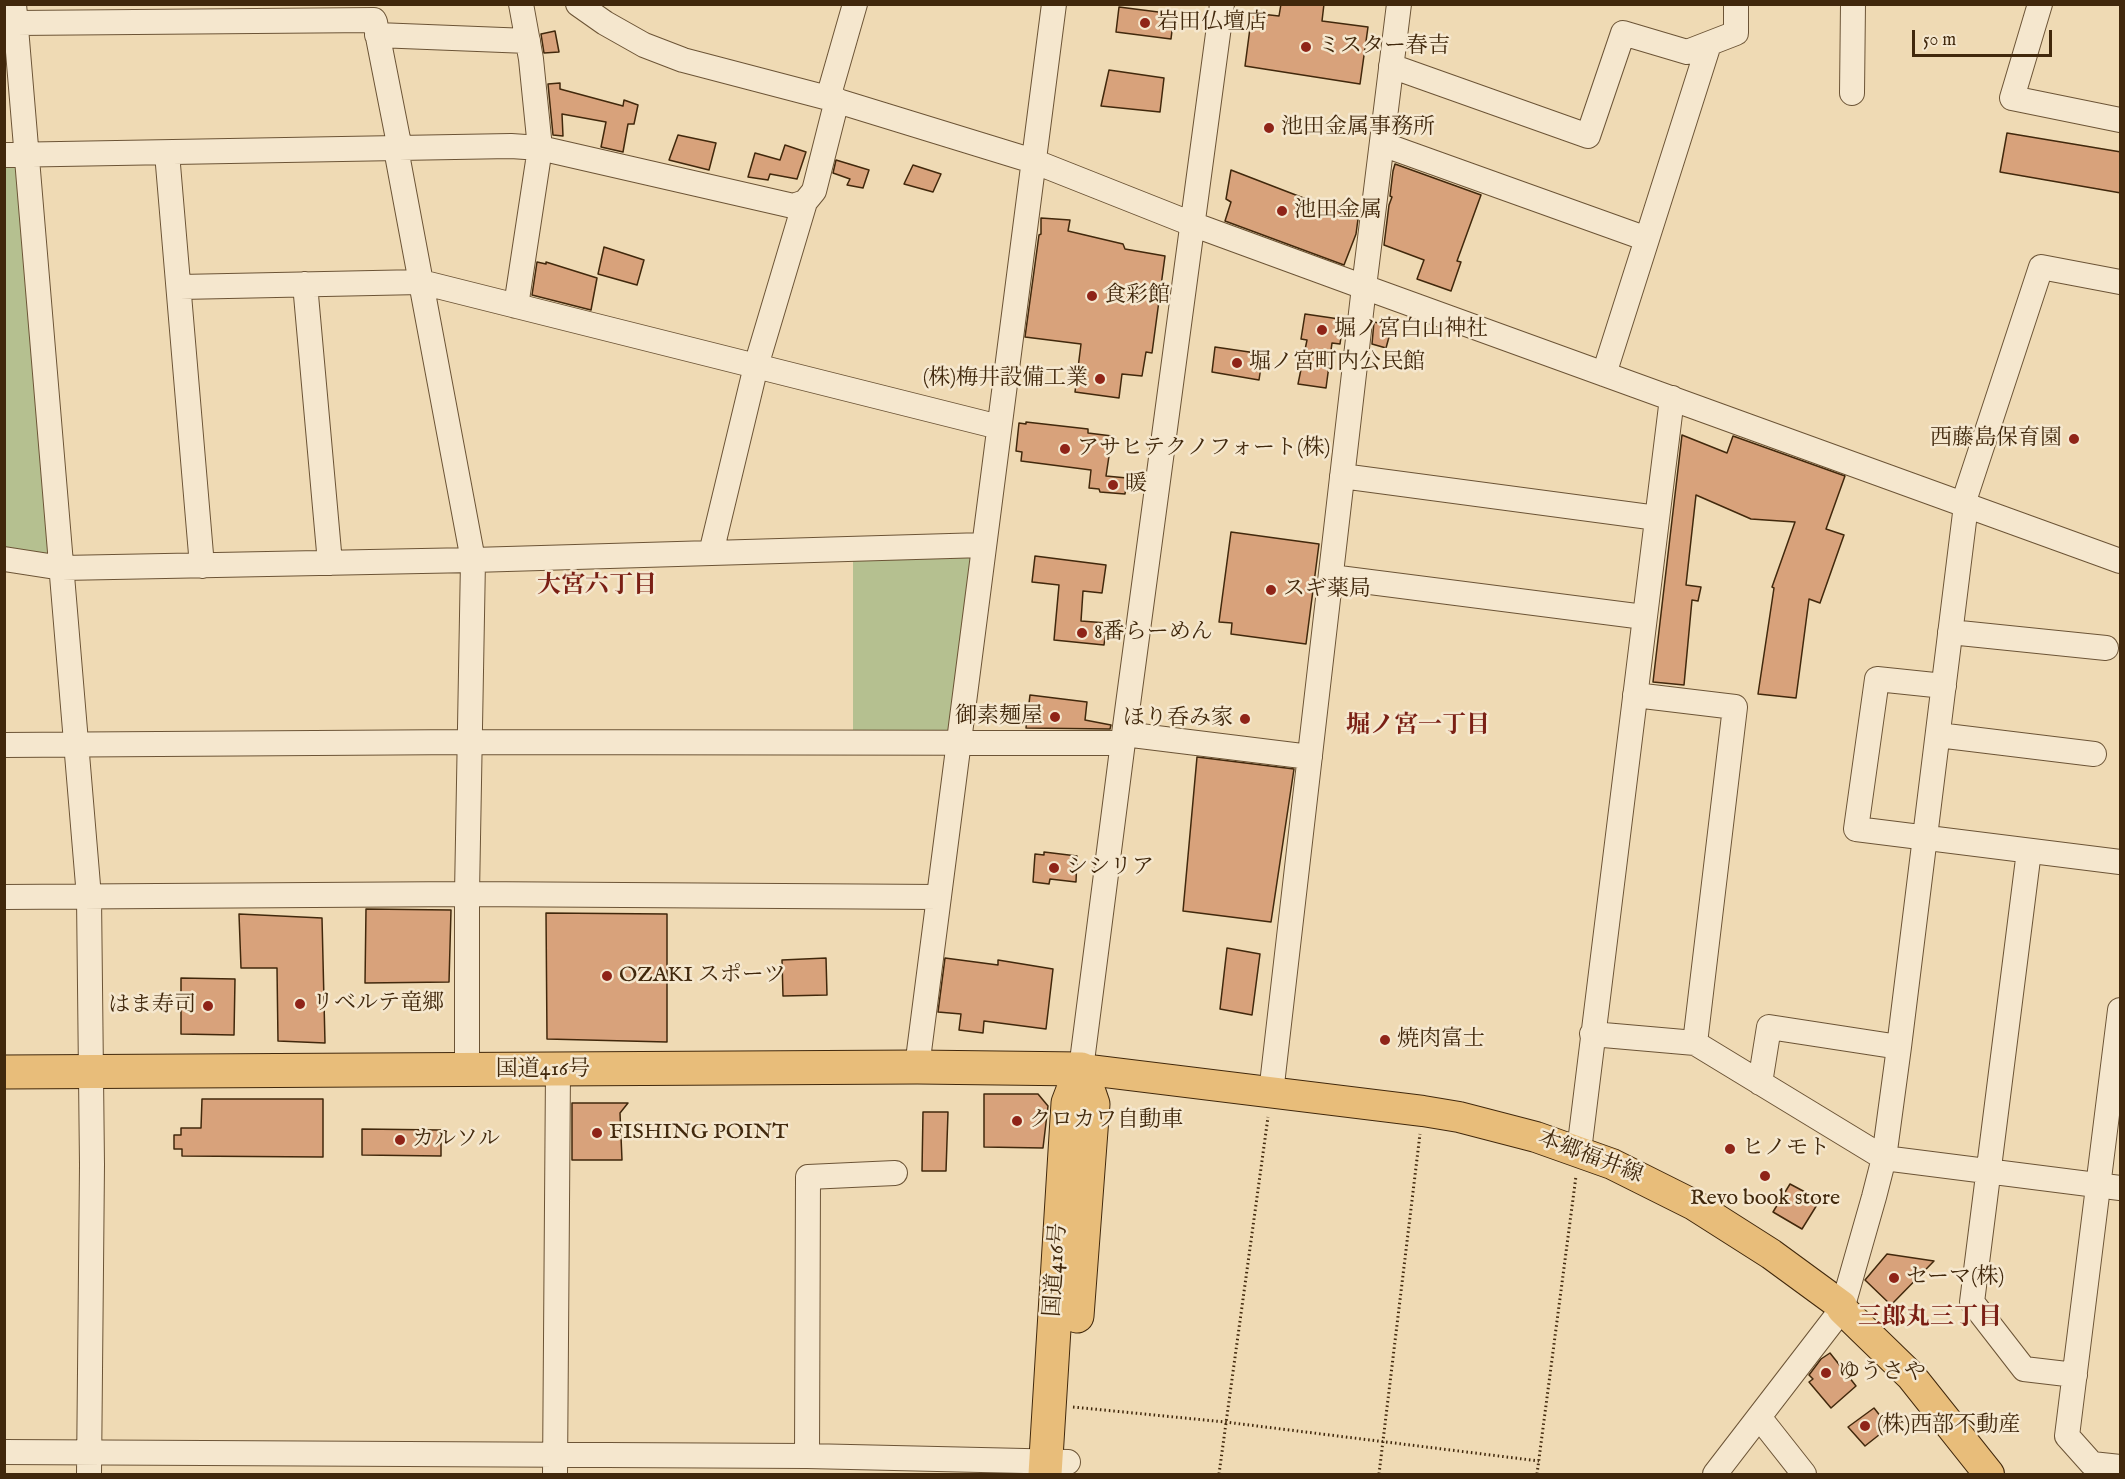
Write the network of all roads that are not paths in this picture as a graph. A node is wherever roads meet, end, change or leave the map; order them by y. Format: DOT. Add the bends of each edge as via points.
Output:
graph roads {
  1 [pos="522,4"];
  2 [pos="578,4"];
  3 [pos="855,4"];
  4 [pos="1054,4"];
  5 [pos="1222,4"];
  6 [pos="1399,4"];
  7 [pos="1736,4"];
  8 [pos="1853,4"];
  9 [pos="2040,4"];
  10 [pos="15,14"];
  11 [pos="374,20"];
  12 [pos="528,41"];
  13 [pos="1709,44"];
  14 [pos="1391,66"];
  15 [pos="1852,93"];
  16 [pos="833,99"];
  17 [pos="2121,120"];
  18 [pos="1382,144"];
  19 [pos="540,148"];
  20 [pos="398,149"];
  21 [pos="167,153"];
  22 [pos="4,155"];
  23 [pos="28,155"];
  24 [pos="1033,162"];
  25 [pos="805,201"];
  26 [pos="1192,224"];
  27 [pos="1647,239"];
  28 [pos="421,282"];
  29 [pos="2121,282"];
  30 [pos="305,284"];
  31 [pos="180,287"];
  32 [pos="1364,287"];
  33 [pos="516,306"];
  34 [pos="756,366"];
  35 [pos="1604,374"];
  36 [pos="1672,398"];
  37 [pos="999,427"];
  38 [pos="1342,476"];
  39 [pos="1965,505"];
  40 [pos="1657,518"];
  41 [pos="984,545"];
  42 [pos="711,553"];
  43 [pos="4,559"];
  44 [pos="473,560"];
  45 [pos="2121,561"];
  46 [pos="330,563"];
  47 [pos="202,566"];
  48 [pos="62,568"];
  49 [pos="1331,577"];
  50 [pos="1644,617"];
  51 [pos="1950,632"];
  52 [pos="2106,648"];
  53 [pos="1944,686"];
  54 [pos="1635,695"];
  55 [pos="1938,735"];
  56 [pos="1123,738"];
  57 [pos="470,742"];
  58 [pos="959,743"];
  59 [pos="77,744"];
  60 [pos="4,745"];
  61 [pos="2094,754"];
  62 [pos="1310,757"];
  63 [pos="1925,838"];
  64 [pos="2029,851"];
  65 [pos="2121,862"];
  66 [pos="467,894"];
  67 [pos="4,897"];
  68 [pos="89,897"];
  69 [pos="939,897"];
  70 [pos="2121,1011"];
  71 [pos="1592,1034"];
  72 [pos="1695,1043"];
  73 [pos="1899,1047"];
  74 [pos="917,1067"];
  75 [pos="1081,1069"];
  76 [pos="467,1070"];
  77 [pos="558,1070"];
  78 [pos="4,1072"];
  79 [pos="92,1072"];
  80 [pos="1760,1083"];
  81 [pos="1271,1093"];
  82 [pos="1579,1151"];
  83 [pos="1884,1158"];
  84 [pos="1989,1171"];
  85 [pos="895,1173"];
  86 [pos="2110,1186"];
  87 [pos="1842,1309"];
  88 [pos="2075,1375"];
  89 [pos="1759,1417"];
  90 [pos="4,1452"];
  91 [pos="807,1456"];
  92 [pos="89,1463"];
  93 [pos="555,1465"];
  94 [pos="2121,1467"];
  95 [pos="1056,1468"];
  96 [pos="1715,1474"];
  97 [pos="1804,1474"];
  98 [pos="1989,1474"];
  1 -- 12 [label="street"];
  2 -- 16 [label="street" via="644,45 683,60"];
  3 -- 16 [label="street"];
  4 -- 24 [label="street"];
  5 -- 26 [label="street"];
  6 -- 14 [label="street"];
  7 -- 13 [label="street" via="1736,33"];
  8 -- 15 [label="street"];
  9 -- 17 [label="street" via="2012,98"];
  10 -- 11 [label="street"];
  10 -- 23 [label="street"];
  11 -- 12 [label="street"];
  11 -- 20 [label="street"];
  12 -- 19 [label="street"];
  13 -- 14 [label="street" via="1687,52 1623,33 1588,136"];
  13 -- 27 [label="street"];
  14 -- 18 [label="street"];
  16 -- 24 [label="street"];
  16 -- 25 [label="street" via="814,191"];
  18 -- 27 [label="street"];
  18 -- 32 [label="street"];
  19 -- 20 [label="street"];
  19 -- 25 [label="street" via="794,206"];
  19 -- 33 [label="street"];
  20 -- 21 [label="street"];
  20 -- 28 [label="street"];
  21 -- 23 [label="street"];
  21 -- 31 [label="street"];
  22 -- 23 [label="street"];
  23 -- 48 [label="street"];
  24 -- 26 [label="street"];
  24 -- 37 [label="street"];
  25 -- 34 [label="street"];
  26 -- 32 [label="street"];
  26 -- 56 [label="street"];
  27 -- 35 [label="street"];
  28 -- 30 [label="street"];
  28 -- 33 [label="street"];
  28 -- 44 [label="street"];
  29 -- 39 [label="street" via="2041,267"];
  30 -- 31 [label="street"];
  30 -- 46 [label="street"];
  31 -- 47 [label="street"];
  32 -- 35 [label="street"];
  32 -- 38 [label="street"];
  33 -- 34 [label="street"];
  34 -- 37 [label="street"];
  34 -- 42 [label="street"];
  35 -- 36 [label="street"];
  36 -- 39 [label="street"];
  36 -- 40 [label="street"];
  37 -- 41 [label="street"];
  38 -- 40 [label="street"];
  38 -- 49 [label="street"];
  39 -- 45 [label="street"];
  39 -- 51 [label="street"];
  40 -- 50 [label="street"];
  41 -- 42 [label="street"];
  41 -- 58 [label="street"];
  42 -- 44 [label="street"];
  43 -- 48 [label="street"];
  44 -- 46 [label="street"];
  44 -- 57 [label="street"];
  46 -- 47 [label="street"];
  47 -- 48 [label="street"];
  48 -- 59 [label="street"];
  49 -- 50 [label="street"];
  49 -- 62 [label="street"];
  50 -- 54 [label="street"];
  51 -- 52 [label="street"];
  51 -- 53 [label="street"];
  53 -- 55 [label="street"];
  53 -- 63 [label="street" via="1877,679 1856,829"];
  54 -- 71 [label="street"];
  54 -- 72 [label="street" via="1734,707"];
  55 -- 61 [label="street"];
  55 -- 63 [label="street"];
  56 -- 58 [label="street"];
  56 -- 62 [label="street"];
  56 -- 75 [label="street"];
  57 -- 58 [label="street"];
  57 -- 59 [label="street"];
  57 -- 66 [label="street"];
  58 -- 69 [label="street"];
  59 -- 60 [label="street"];
  59 -- 68 [label="street"];
  62 -- 81 [label="street"];
  63 -- 64 [label="street"];
  63 -- 73 [label="street"];
  64 -- 65 [label="street"];
  64 -- 84 [label="street"];
  66 -- 68 [label="street"];
  66 -- 69 [label="street"];
  66 -- 76 [label="street"];
  67 -- 68 [label="street"];
  68 -- 79 [label="street"];
  69 -- 74 [label="street"];
  70 -- 86 [label="street"];
  71 -- 72 [label="street"];
  71 -- 82 [label="street"];
  72 -- 80 [label="street"];
  73 -- 80 [label="street" via="1769,1027"];
  73 -- 83 [label="street"];
  74 -- 75 [label="highway, 国道416号"];
  74 -- 77 [label="highway, 国道416号"];
  75 -- 81 [label="main road, 本郷福井線"];
  75 -- 95 [label="highway, 国道416号" via="1068,1103"];
  75 -- 95 [label="highway, 国道416号" via="1093,1104 1070,1407"];
  76 -- 77 [label="highway, 国道416号"];
  76 -- 79 [label="highway, 国道416号"];
  77 -- 93 [label="street"];
  78 -- 79 [label="highway, 国道416号"];
  79 -- 92 [label="street"];
  80 -- 83 [label="street"];
  81 -- 82 [label="main road, 本郷福井線" via="1423,1111 1492,1125"];
  82 -- 87 [label="main road, 本郷福井線" via="1694,1205 1771,1254"];
  83 -- 84 [label="street"];
  83 -- 87 [label="street"];
  84 -- 86 [label="street"];
  84 -- 88 [label="street" via="1972,1302 2025,1369"];
  85 -- 91 [label="street" via="808,1177"];
  86 -- 88 [label="street"];
  87 -- 89 [label="street"];
  87 -- 98 [label="main road, 本郷福井線" via="1911,1376"];
  88 -- 94 [label="street" via="2067,1436 2092,1464"];
  89 -- 96 [label="street"];
  89 -- 97 [label="street"];
  90 -- 92 [label="street"];
  91 -- 93 [label="street"];
  91 -- 95 [label="street"];
  92 -- 93 [label="street"];
}
